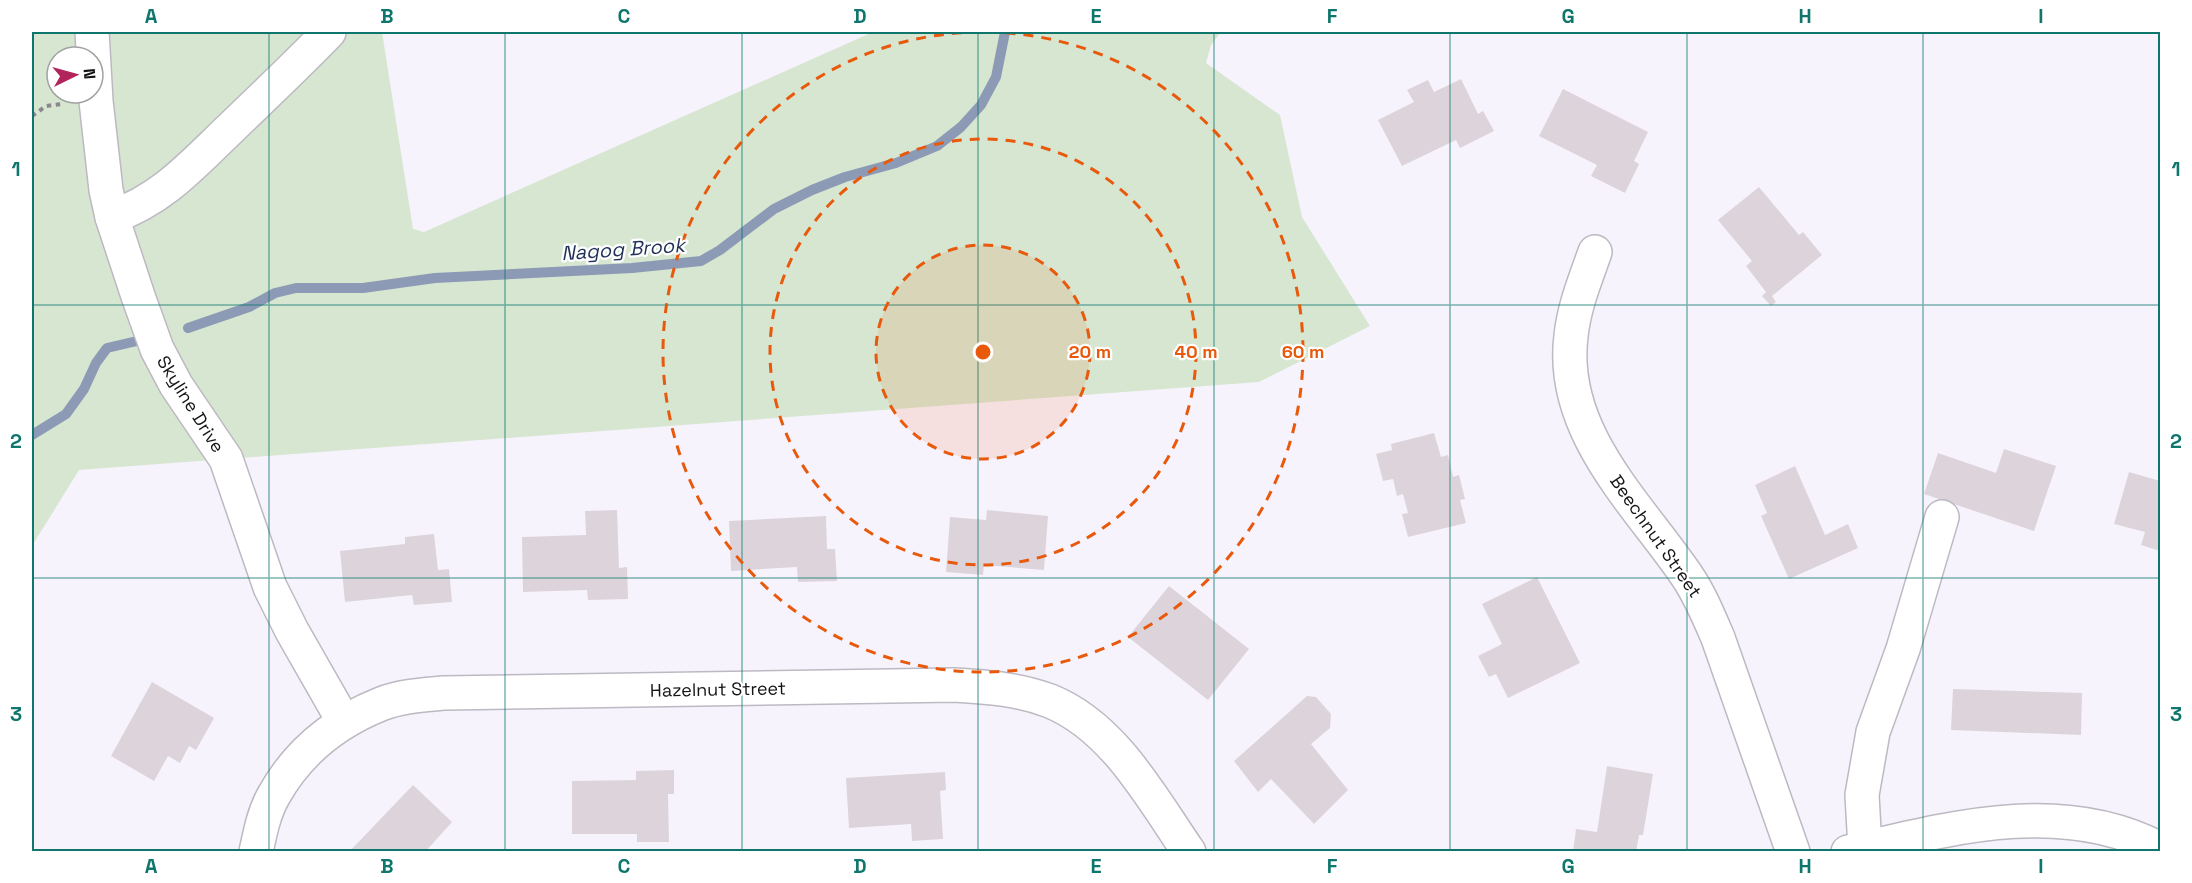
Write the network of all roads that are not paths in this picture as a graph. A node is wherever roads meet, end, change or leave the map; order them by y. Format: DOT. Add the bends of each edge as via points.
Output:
graph roads {
  1 [pos="92,32"];
  2 [pos="329,32"];
  3 [pos="112,217"];
  4 [pos="1595,252"];
  5 [pos="1942,517"];
  6 [pos="344,722"];
  7 [pos="2160,849"];
  8 [pos="1857,850"];
  9 [pos="256,852"];
  10 [pos="1189,852"];
  11 [pos="1793,852"];
  1 -- 3 [label="street, Skyline Drive" via="101,154"];
  2 -- 3 [label="street" via="173,183 135,209"];
  3 -- 6 [label="street, Skyline Drive" via="157,349 176,385 226,459 270,587"];
  4 -- 11 [label="street, Beechnut Street" via="1570,337 1574,391 1583,421 1614,478 1689,578 1704,606"];
  5 -- 8 [label="street" via="1903,649 1873,732"];
  6 -- 9 [label="street, Hazelnut Street" via="308,750 273,795"];
  6 -- 10 [label="street, Hazelnut Street" via="381,704 409,696 444,693 954,685 1009,690 1050,701 1099,733 1119,753"];
  7 -- 8 [label="street" via="2097,827 2047,821 1965,826"];
}
